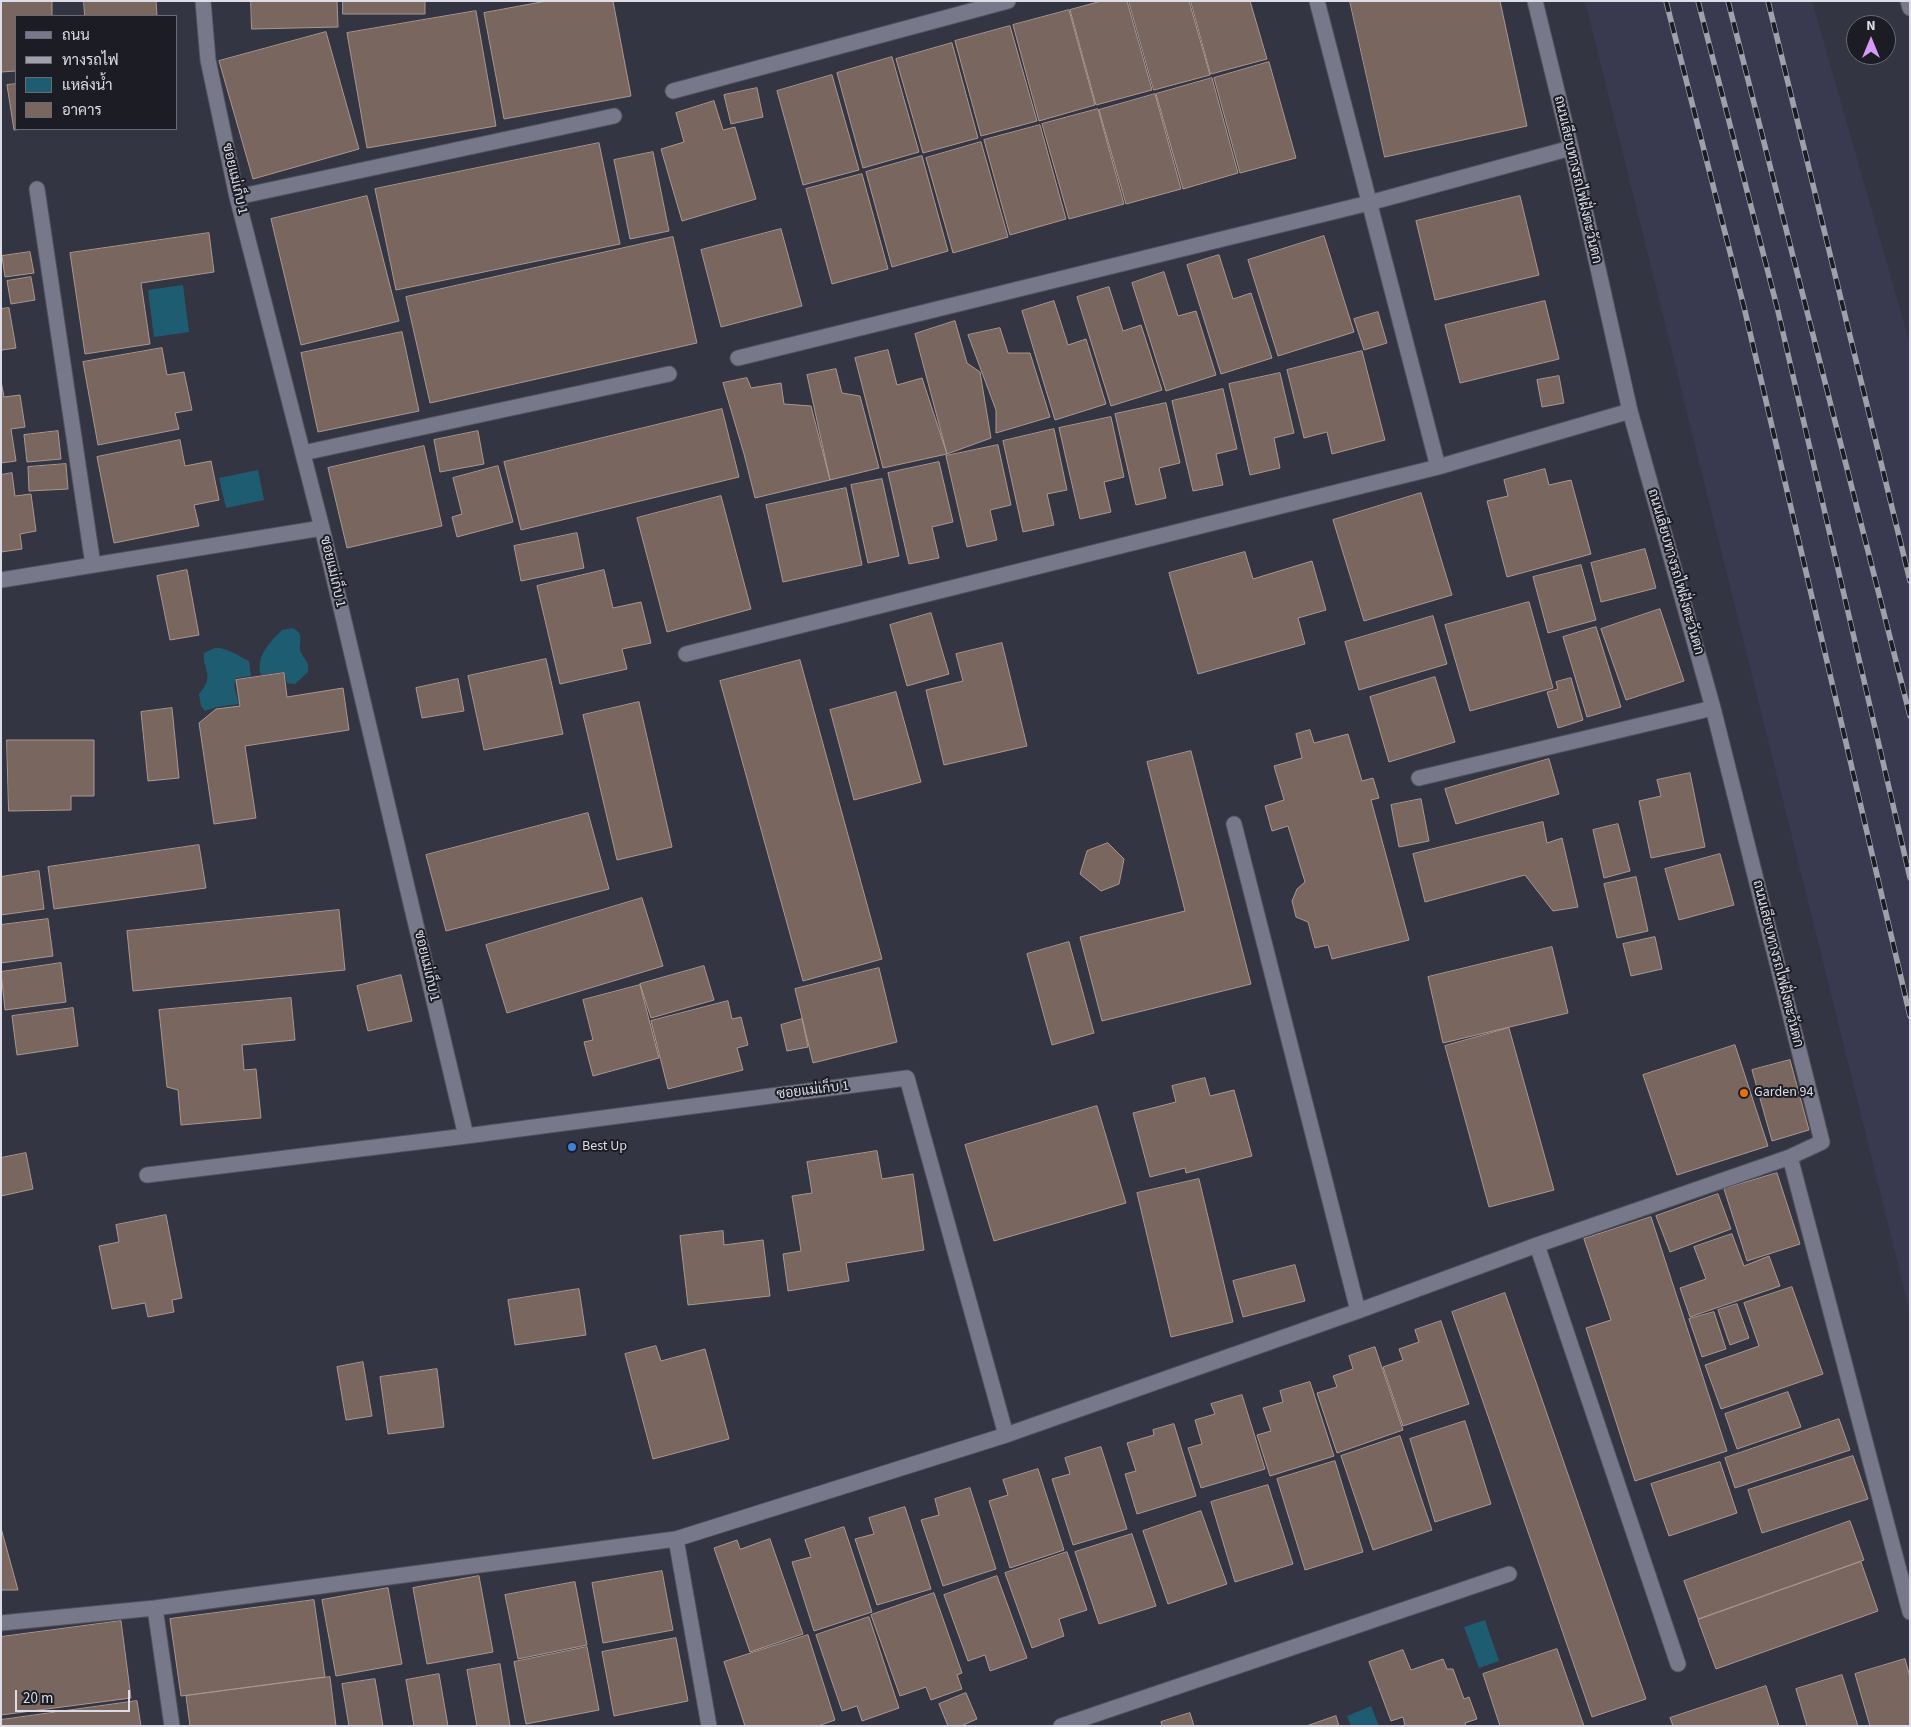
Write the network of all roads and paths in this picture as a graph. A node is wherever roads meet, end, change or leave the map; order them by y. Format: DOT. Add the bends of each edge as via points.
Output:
graph roads {
  1 [pos="203,1"];
  2 [pos="1008,1"];
  3 [pos="1317,1"];
  4 [pos="1535,1"];
  5 [pos="1908,1"];
  6 [pos="1910,8"];
  7 [pos="673,90"];
  8 [pos="614,116"];
  9 [pos="1571,148"];
  10 [pos="37,189"];
  11 [pos="237,197"];
  12 [pos="1369,204"];
  13 [pos="738,358"];
  14 [pos="669,374"];
  15 [pos="1630,412"];
  16 [pos="303,453"];
  17 [pos="1438,467"];
  18 [pos="322,528"];
  19 [pos="93,565"];
  20 [pos="1,580"];
  21 [pos="686,654"];
  22 [pos="1713,708"];
  23 [pos="1419,778"];
  24 [pos="1234,824"];
  25 [pos="466,1136"];
  26 [pos="1790,1157"];
  27 [pos="147,1175"];
  28 [pos="1537,1245"];
  29 [pos="1358,1311"];
  30 [pos="1006,1435"];
  31 [pos="676,1539"];
  32 [pos="1509,1574"];
  33 [pos="155,1608"];
  34 [pos="1910,1612"];
  35 [pos="1,1623"];
  36 [pos="1678,1664"];
  37 [pos="172,1726"];
  38 [pos="709,1726"];
  39 [pos="1060,1726"];
  1 -- 11 [label="street, ซอยแม่เก็บ 1" via="208,60"];
  2 -- 7 [label="street"];
  3 -- 12 [label="street"];
  4 -- 9 [label="street, ถนนเลียบทางรถไฟฝั่งตะวันตก"];
  5 -- 6 [label="street"];
  8 -- 11 [label="street"];
  9 -- 12 [label="street"];
  9 -- 15 [label="street, ถนนเลียบทางรถไฟฝั่งตะวันตก"];
  10 -- 19 [label="street"];
  11 -- 16 [label="street, ซอยแม่เก็บ 1"];
  12 -- 13 [label="street"];
  12 -- 17 [label="street"];
  14 -- 16 [label="street"];
  15 -- 17 [label="street"];
  15 -- 22 [label="street, ถนนเลียบทางรถไฟฝั่งตะวันตก"];
  16 -- 18 [label="street, ซอยแม่เก็บ 1"];
  17 -- 21 [label="street"];
  18 -- 19 [label="street"];
  18 -- 25 [label="street, ซอยแม่เก็บ 1"];
  19 -- 20 [label="street"];
  22 -- 23 [label="street"];
  22 -- 26 [label="street, ถนนเลียบทางรถไฟฝั่งตะวันตก" via="1822,1142"];
  24 -- 29 [label="street"];
  25 -- 27 [label="street"];
  25 -- 30 [label="street, ซอยแม่เก็บ 1" via="908,1078"];
  26 -- 28 [label="street"];
  26 -- 34 [label="street"];
  28 -- 29 [label="street"];
  28 -- 36 [label="street"];
  29 -- 30 [label="street"];
  30 -- 31 [label="street"];
  31 -- 33 [label="street"];
  31 -- 38 [label="street"];
  32 -- 39 [label="street"];
  33 -- 35 [label="street"];
  33 -- 37 [label="street"];
}
